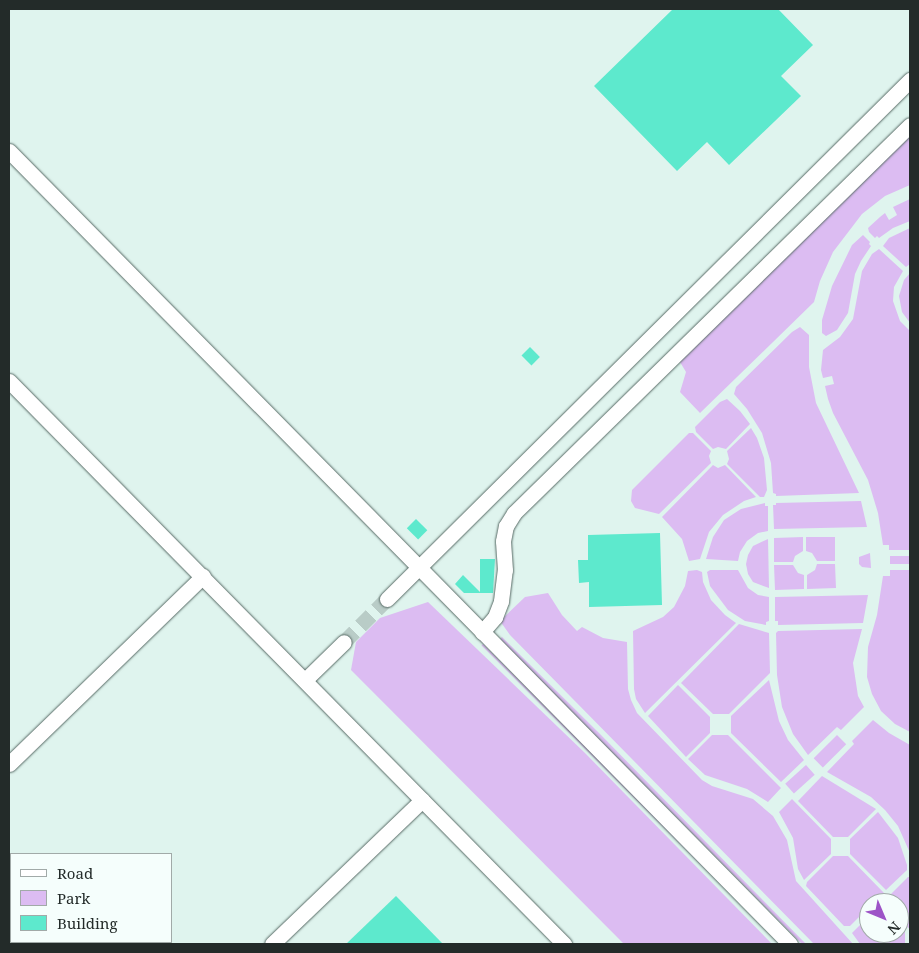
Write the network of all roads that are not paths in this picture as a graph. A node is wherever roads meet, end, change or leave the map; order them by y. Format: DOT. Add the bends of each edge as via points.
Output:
graph roads {
  1 [pos="910,80"];
  2 [pos="910,125"];
  3 [pos="9,151"];
  4 [pos="9,381"];
  5 [pos="419,567"];
  6 [pos="203,576"];
  7 [pos="387,599"];
  8 [pos="482,632"];
  9 [pos="344,642"];
  10 [pos="305,680"];
  11 [pos="9,764"];
  12 [pos="422,800"];
  13 [pos="272,944"];
  14 [pos="564,944"];
  15 [pos="790,944"];
  1 -- 5 [label="street"];
  2 -- 8 [label="street" via="514,513 506,526 503,541 505,570 501,600 491,622"];
  3 -- 5 [label="street"];
  4 -- 6 [label="street"];
  5 -- 7 [label="street"];
  5 -- 8 [label="street"];
  6 -- 10 [label="street"];
  6 -- 11 [label="street"];
  8 -- 15 [label="street"];
  9 -- 10 [label="street"];
  10 -- 12 [label="street"];
  12 -- 13 [label="street"];
  12 -- 14 [label="street"];
}
